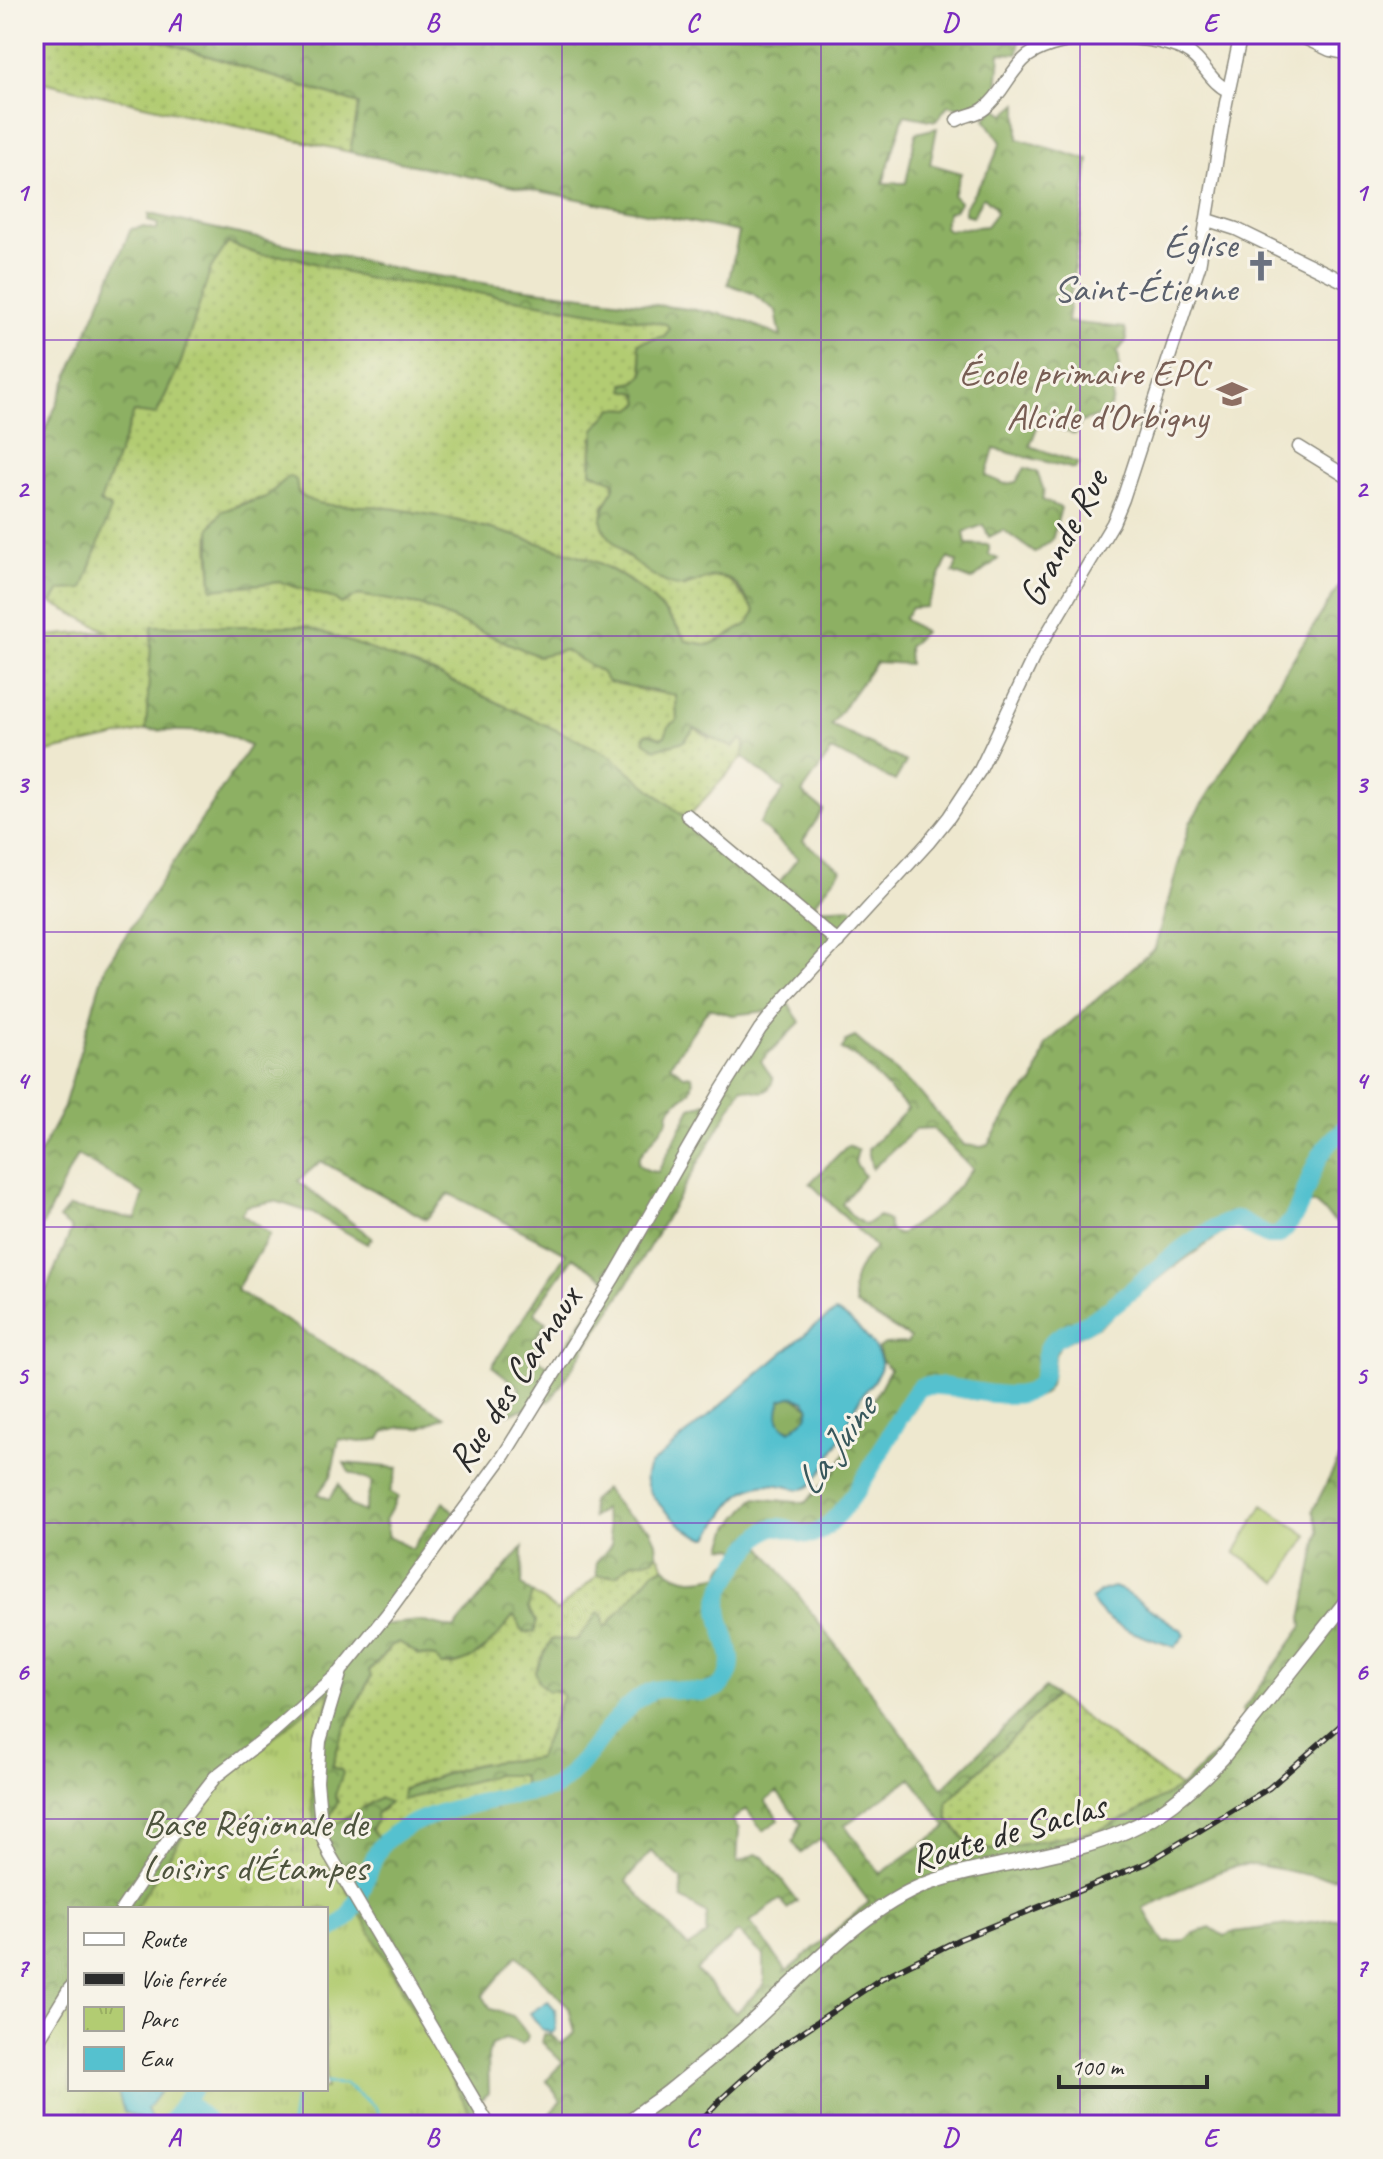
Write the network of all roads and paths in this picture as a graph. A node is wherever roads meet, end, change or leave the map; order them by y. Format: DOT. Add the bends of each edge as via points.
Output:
graph roads {
  1 [pos="1241,34"];
  2 [pos="1296,34"];
  3 [pos="1334,34"];
  4 [pos="1330,50"];
  5 [pos="1349,54"];
  6 [pos="1229,91"];
  7 [pos="957,120"];
  8 [pos="1208,220"];
  9 [pos="1349,284"];
  10 [pos="1299,447"];
  11 [pos="1349,478"];
  12 [pos="687,815"];
  13 [pos="852,927"];
  14 [pos="838,942"];
  15 [pos="1349,1598"];
  16 [pos="341,1671"];
  17 [pos="123,1907"];
  18 [pos="68,1991"];
  19 [pos="34,2047"];
  20 [pos="668,2092"];
  21 [pos="489,2125"];
  22 [pos="626,2125"];
  23 [pos="639,2125"];
  1 -- 6 [label="street, Grande Rue"];
  2 -- 4 [label="street"];
  3 -- 4 [label="street"];
  4 -- 5 [label="street"];
  6 -- 7 [label="street" via="1185,50 1090,36 1029,56 988,107"];
  6 -- 8 [label="street, Grande Rue"];
  8 -- 9 [label="street"];
  8 -- 13 [label="street, Grande Rue" via="1199,266 1113,523 1035,654 966,792"];
  10 -- 11 [label="street"];
  12 -- 14 [label="street"];
  13 -- 14 [label="street, Rue des Carnaux"];
  14 -- 16 [label="street, Rue des Carnaux" via="760,1029 504,1455"];
  15 -- 20 [label="main road, Route de Saclas" via="1251,1723 1200,1782 1168,1808 1142,1825 1086,1847 937,1881 893,1901 848,1933"];
  16 -- 17 [label="street" via="215,1777"];
  16 -- 21 [label="street, Rue des Carnaux" via="320,1741 317,1794 322,1836"];
  18 -- 19 [label="street"];
  20 -- 22 [label="main road, Route de Saclas"];
  20 -- 23 [label="main road, Route de Saclas"];
}
